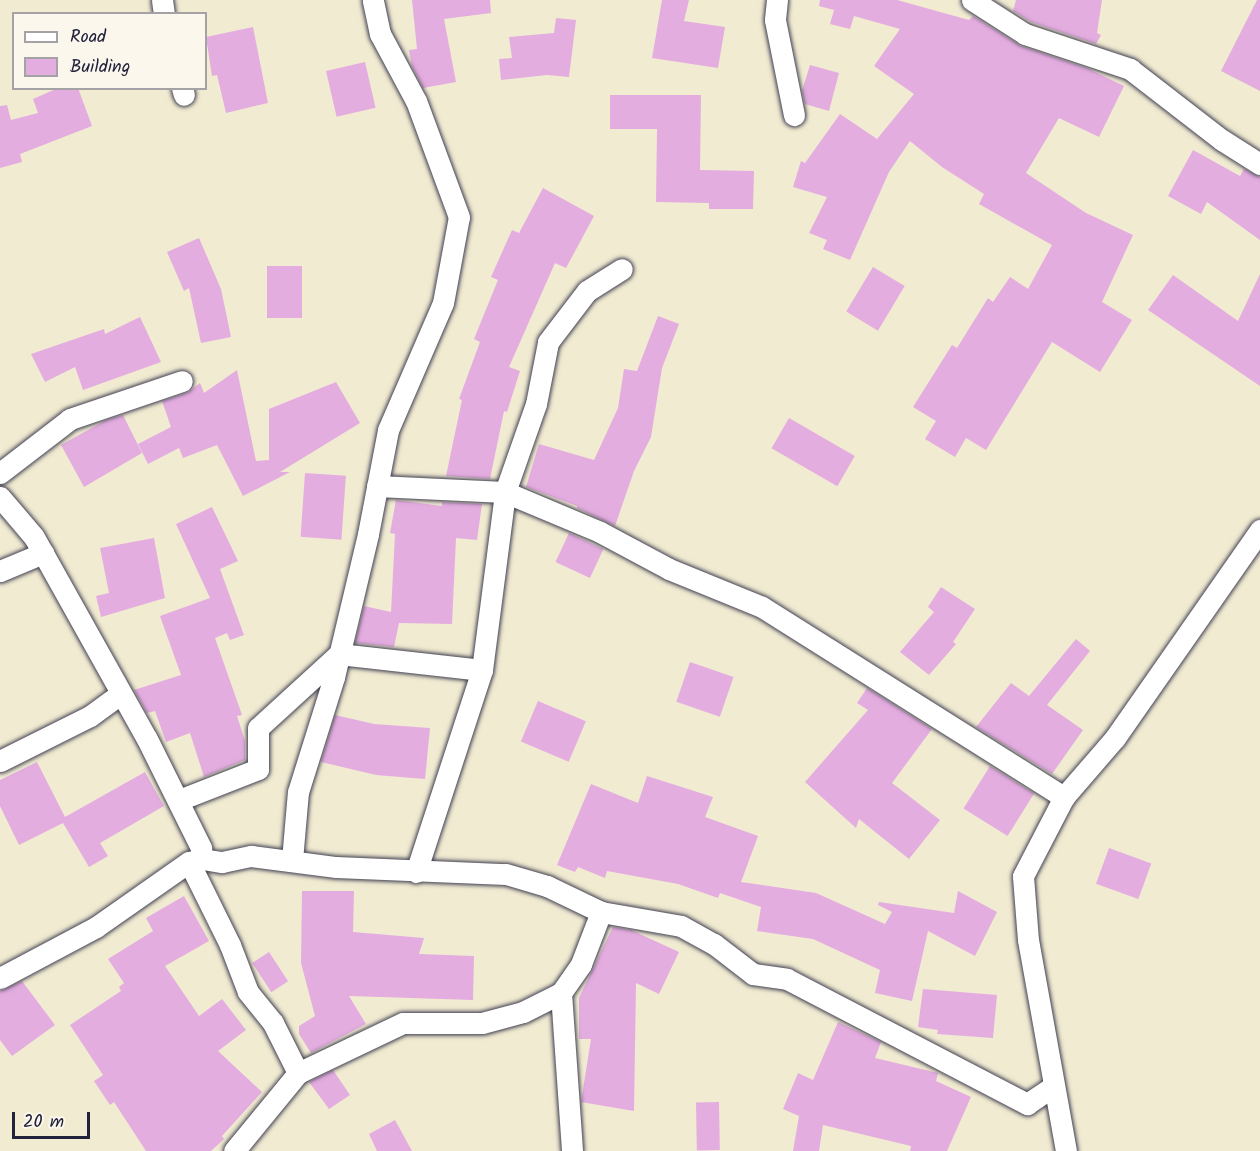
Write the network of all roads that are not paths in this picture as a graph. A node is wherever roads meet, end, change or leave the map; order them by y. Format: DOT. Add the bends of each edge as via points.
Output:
graph roads {
  1 [pos="373,0"];
  2 [pos="777,0"];
  3 [pos="972,0"];
  4 [pos="794,115"];
  5 [pos="1260,164"];
  6 [pos="622,269"];
  7 [pos="182,381"];
  8 [pos="0,473"];
  9 [pos="377,486"];
  10 [pos="505,492"];
  11 [pos="0,496"];
  12 [pos="1260,530"];
  13 [pos="43,553"];
  14 [pos="0,571"];
  15 [pos="339,654"];
  16 [pos="482,670"];
  17 [pos="120,694"];
  18 [pos="0,761"];
  19 [pos="1064,797"];
  20 [pos="179,800"];
  21 [pos="196,860"];
  22 [pos="292,860"];
  23 [pos="416,872"];
  24 [pos="601,912"];
  25 [pos="0,978"];
  26 [pos="561,993"];
  27 [pos="298,1073"];
  28 [pos="1054,1086"];
  29 [pos="234,1151"];
  30 [pos="572,1151"];
  31 [pos="1066,1151"];
  1 -- 9 [label="street" via="380,34 416,101 459,217 442,303 388,430"];
  2 -- 4 [label="street" via="775,20"];
  3 -- 5 [label="street" via="1025,33 1130,69 1222,140"];
  6 -- 10 [label="street" via="587,291 548,342 536,404"];
  7 -- 8 [label="street" via="70,420"];
  9 -- 10 [label="street"];
  9 -- 15 [label="street"];
  10 -- 16 [label="street"];
  10 -- 19 [label="street" via="600,532 669,569 762,607"];
  11 -- 13 [label="street"];
  12 -- 19 [label="street" via="1115,738"];
  13 -- 14 [label="street"];
  13 -- 17 [label="street"];
  15 -- 16 [label="street"];
  15 -- 20 [label="street" via="258,728 258,769"];
  15 -- 22 [label="street" via="298,792"];
  16 -- 23 [label="street"];
  17 -- 18 [label="street" via="90,716"];
  17 -- 20 [label="street"];
  19 -- 28 [label="street" via="1023,876 1028,940"];
  20 -- 21 [label="street" via="201,848"];
  21 -- 22 [label="street" via="222,862 251,856"];
  21 -- 25 [label="street" via="96,927"];
  21 -- 27 [label="street" via="248,992 273,1023"];
  22 -- 23 [label="street"];
  23 -- 24 [label="street" via="507,874 547,886"];
  24 -- 26 [label="street" via="581,964"];
  24 -- 28 [label="street" via="681,926 714,944 753,974 787,979 1027,1104"];
  26 -- 27 [label="street" via="523,1012 482,1023 404,1023"];
  26 -- 30 [label="street"];
  27 -- 29 [label="street"];
  28 -- 31 [label="street"];
}
